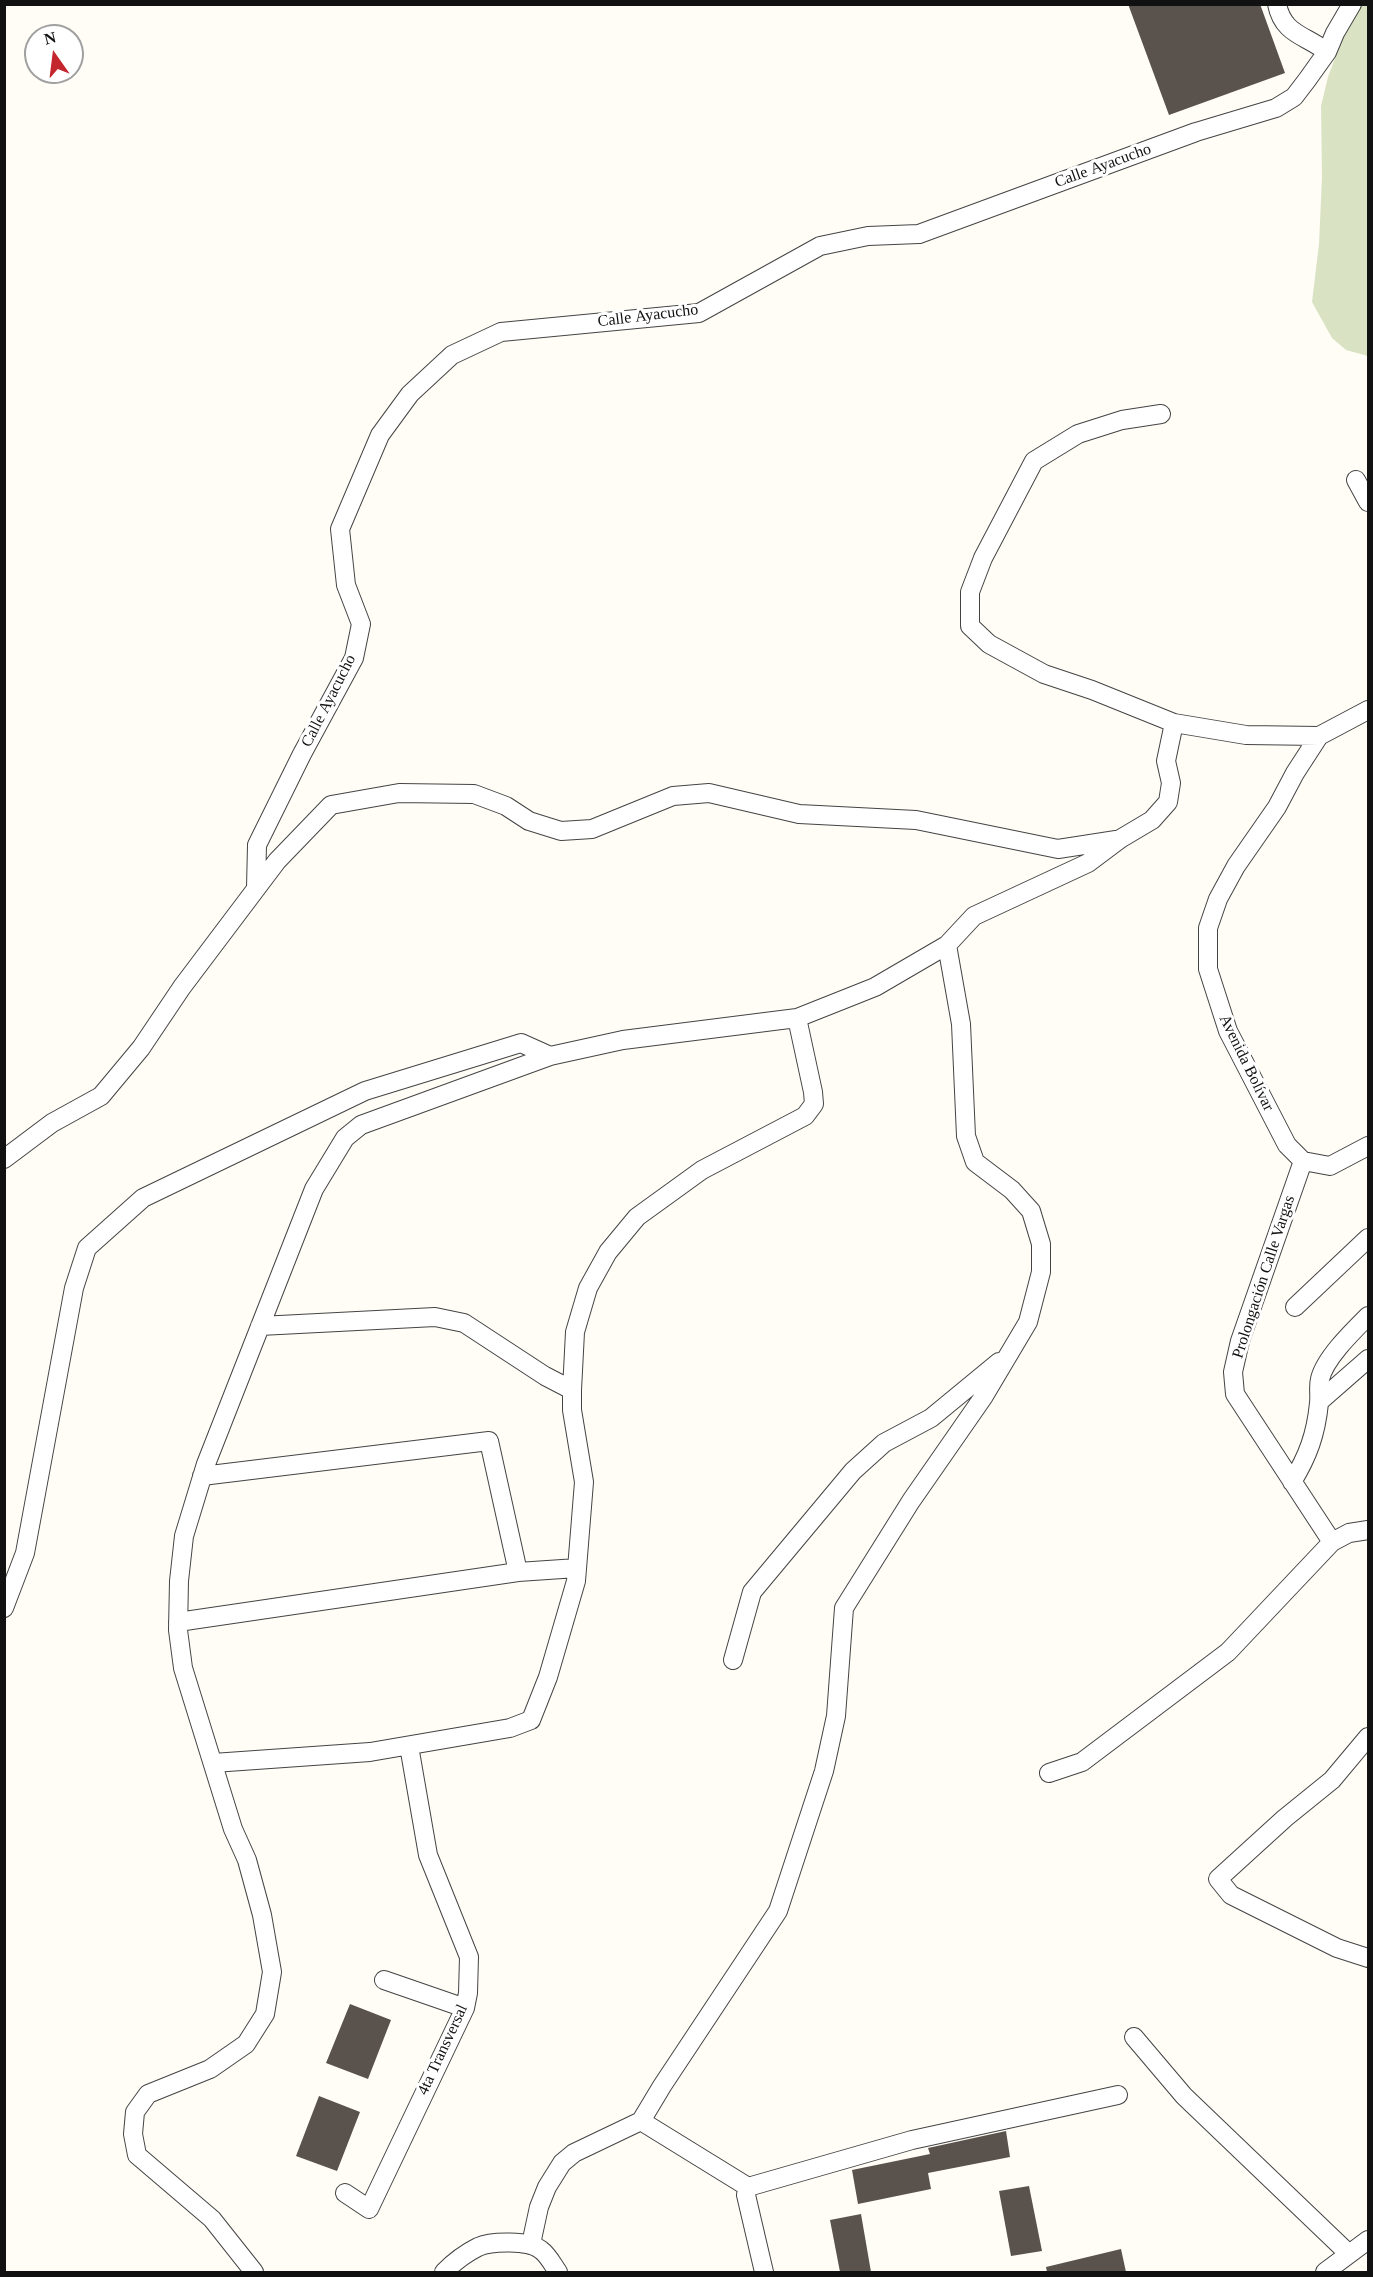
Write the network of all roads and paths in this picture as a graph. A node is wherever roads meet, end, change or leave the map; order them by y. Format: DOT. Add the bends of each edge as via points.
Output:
graph roads {
  1 [pos="1277,4"];
  2 [pos="1352,4"];
  3 [pos="1327,52"];
  4 [pos="1161,414"];
  5 [pos="1356,480"];
  6 [pos="1368,502"];
  7 [pos="1368,711"];
  8 [pos="1174,723"];
  9 [pos="1319,736"];
  10 [pos="1120,839"];
  11 [pos="256,888"];
  12 [pos="946,945"];
  13 [pos="797,1018"];
  14 [pos="550,1056"];
  15 [pos="1368,1146"];
  16 [pos="4,1159"];
  17 [pos="1303,1161"];
  18 [pos="1368,1238"];
  19 [pos="1295,1307"];
  20 [pos="1368,1316"];
  21 [pos="260,1326"];
  22 [pos="1009,1353"];
  23 [pos="1368,1359"];
  24 [pos="572,1390"];
  25 [pos="1320,1401"];
  26 [pos="202,1476"];
  27 [pos="1292,1482"];
  28 [pos="1368,1530"];
  29 [pos="1332,1542"];
  30 [pos="577,1569"];
  31 [pos="518,1572"];
  32 [pos="4,1608"];
  33 [pos="178,1622"];
  34 [pos="733,1660"];
  35 [pos="1368,1737"];
  36 [pos="409,1746"];
  37 [pos="213,1763"];
  38 [pos="1049,1773"];
  39 [pos="1368,1958"];
  40 [pos="384,1980"];
  41 [pos="465,2008"];
  42 [pos="1134,2037"];
  43 [pos="1118,2095"];
  44 [pos="641,2121"];
  45 [pos="748,2187"];
  46 [pos="345,2193"];
  47 [pos="1368,2240"];
  48 [pos="531,2244"];
  49 [pos="1349,2254"];
  50 [pos="254,2272"];
  51 [pos="444,2272"];
  52 [pos="558,2272"];
  53 [pos="764,2272"];
  54 [pos="1325,2272"];
  1 -- 3 [label="street" via="1288,29"];
  2 -- 3 [label="street, Calle Ayacucho"];
  3 -- 11 [label="street, Calle Ayacucho" via="1294,97 1276,108 1196,132 919,234 868,236 820,246 699,313 501,332 452,355 410,394 380,435 340,529 346,585 361,624 354,658 257,845"];
  4 -- 8 [label="street" via="1122,420 1078,434 1034,460 980,566 970,592 970,626 989,644 1044,674"];
  5 -- 6 [label="street"];
  7 -- 9 [label="street"];
  8 -- 9 [label="street" via="1246,735"];
  8 -- 10 [label="street" via="1166,761 1171,783 1168,802 1152,820"];
  9 -- 17 [label="street, Avenida Bolívar" via="1236,867 1218,899 1208,928 1208,969 1228,1031 1287,1145"];
  10 -- 11 [label="street" via="1058,849 916,820 799,814 710,793 673,796 592,829 561,831 529,822 506,806 474,794 399,793 331,805"];
  10 -- 12 [label="street" via="1088,862 974,916"];
  11 -- 16 [label="street" via="141,1048 101,1096 52,1123"];
  12 -- 13 [label="street" via="875,987"];
  12 -- 22 [label="street" via="961,1024 966,1136 975,1162 1012,1190 1031,1211 1041,1244 1041,1272 1028,1322"];
  13 -- 14 [label="street" via="623,1040"];
  13 -- 24 [label="street" via="814,1104 805,1116 702,1170 637,1217 608,1252 588,1288 575,1332"];
  14 -- 21 [label="street" via="361,1125 345,1137 314,1189"];
  14 -- 32 [label="street" via="521,1043 364,1091 143,1198 87,1248 74,1288 25,1553"];
  15 -- 17 [label="street" via="1330,1166"];
  17 -- 27 [label="street, Prolongación Calle Vargas" via="1240,1341 1233,1372 1235,1394"];
  18 -- 19 [label="street"];
  20 -- 25 [label="street" via="1326,1366 1320,1380"];
  21 -- 24 [label="street" via="435,1317 464,1323"];
  21 -- 26 [label="street"];
  22 -- 34 [label="street" via="931,1418 884,1443 853,1471 752,1592"];
  22 -- 44 [label="street" via="844,1608 836,1716 829,1749 778,1911"];
  23 -- 25 [label="street"];
  24 -- 30 [label="street" via="584,1482"];
  25 -- 27 [label="street" via="1307,1458"];
  26 -- 31 [label="street" via="489,1441"];
  26 -- 33 [label="street" via="184,1536"];
  27 -- 29 [label="street, Prolongación Calle Vargas"];
  28 -- 29 [label="street" via="1349,1533"];
  29 -- 38 [label="street" via="1228,1652 1082,1762"];
  30 -- 31 [label="street"];
  30 -- 36 [label="street" via="548,1677 531,1720 510,1728"];
  31 -- 33 [label="street"];
  33 -- 37 [label="street" via="183,1668"];
  35 -- 39 [label="street" via="1332,1780 1218,1879 1231,1895 1337,1948"];
  36 -- 37 [label="street"];
  36 -- 41 [label="street, 4ta Transversal" via="428,1855 469,1957"];
  37 -- 50 [label="street" via="262,1916 272,1972 265,2014 246,2044 210,2069 148,2094 135,2112 133,2134 137,2155 212,2220"];
  40 -- 41 [label="street"];
  41 -- 46 [label="street, 4ta Transversal" via="369,2209"];
  42 -- 49 [label="street" via="1184,2096"];
  43 -- 45 [label="street" via="912,2140"];
  44 -- 45 [label="street"];
  44 -- 48 [label="street" via="573,2153 562,2163 539,2207"];
  45 -- 53 [label="street" via="746,2195"];
  47 -- 49 [label="street"];
  48 -- 51 [label="street" via="479,2246"];
  48 -- 52 [label="street" via="543,2250"];
  49 -- 54 [label="street"];
}
